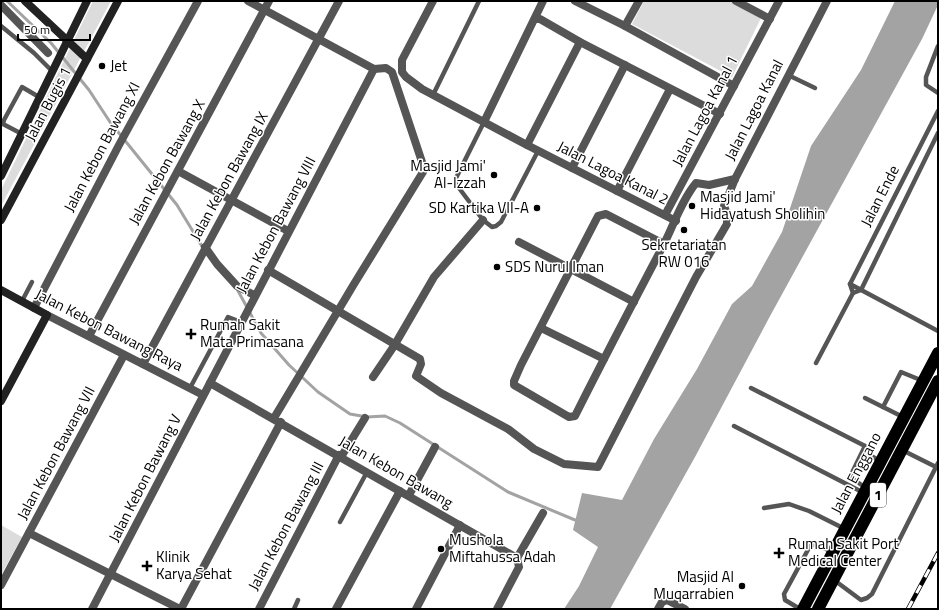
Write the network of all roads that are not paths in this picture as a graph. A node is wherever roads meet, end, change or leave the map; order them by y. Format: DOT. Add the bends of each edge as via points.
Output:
graph roads {
  1 [pos="25,1"];
  2 [pos="87,1"];
  3 [pos="118,1"];
  4 [pos="198,1"];
  5 [pos="248,1"];
  6 [pos="269,1"];
  7 [pos="339,1"];
  8 [pos="433,1"];
  9 [pos="479,1"];
  10 [pos="543,1"];
  11 [pos="575,1"];
  12 [pos="638,1"];
  13 [pos="736,1"];
  14 [pos="779,1"];
  15 [pos="827,1"];
  16 [pos="1,5"];
  17 [pos="264,10"];
  18 [pos="535,19"];
  19 [pos="770,19"];
  20 [pos="1,26"];
  21 [pos="625,26"];
  22 [pos="319,39"];
  23 [pos="580,42"];
  24 [pos="66,44"];
  25 [pos="938,46"];
  26 [pos="48,53"];
  27 [pos="86,62"];
  28 [pos="625,65"];
  29 [pos="53,69"];
  30 [pos="374,69"];
  31 [pos="788,75"];
  32 [pos="734,86"];
  33 [pos="815,88"];
  34 [pos="670,89"];
  35 [pos="938,93"];
  36 [pos="433,95"];
  37 [pos="39,97"];
  38 [pos="938,111"];
  39 [pos="720,114"];
  40 [pos="484,122"];
  41 [pos="929,127"];
  42 [pos="938,133"];
  43 [pos="22,134"];
  44 [pos="527,145"];
  45 [pos="538,151"];
  46 [pos="572,168"];
  47 [pos="178,172"];
  48 [pos="1,176"];
  49 [pos="734,179"];
  50 [pos="617,191"];
  51 [pos="231,201"];
  52 [pos="665,215"];
  53 [pos="1,220"];
  54 [pos="483,220"];
  55 [pos="676,221"];
  56 [pos="288,231"];
  57 [pos="519,242"];
  58 [pos="664,244"];
  59 [pos="205,247"];
  60 [pos="571,269"];
  61 [pos="268,270"];
  62 [pos="32,282"];
  63 [pos="850,284"];
  64 [pos="1,290"];
  65 [pos="861,290"];
  66 [pos="853,293"];
  67 [pos="254,297"];
  68 [pos="22,301"];
  69 [pos="634,302"];
  70 [pos="34,308"];
  71 [pos="338,311"];
  72 [pos="48,315"];
  73 [pos="242,319"];
  74 [pos="541,328"];
  75 [pos="938,332"];
  76 [pos="89,336"];
  77 [pos="394,346"];
  78 [pos="938,353"];
  79 [pos="124,355"];
  80 [pos="604,359"];
  81 [pos="816,363"];
  82 [pos="143,364"];
  83 [pos="373,377"];
  84 [pos="923,381"];
  85 [pos="938,381"];
  86 [pos="210,382"];
  87 [pos="190,388"];
  88 [pos="750,388"];
  89 [pos="203,395"];
  90 [pos="865,398"];
  91 [pos="1,401"];
  92 [pos="883,407"];
  93 [pos="904,417"];
  94 [pos="365,418"];
  95 [pos="278,420"];
  96 [pos="734,426"];
  97 [pos="865,446"];
  98 [pos="435,447"];
  99 [pos="902,450"];
  100 [pos="340,456"];
  101 [pos="880,461"];
  102 [pos="937,465"];
  103 [pos="367,472"];
  104 [pos="865,490"];
  105 [pos="400,491"];
  106 [pos="409,495"];
  107 [pos="764,508"];
  108 [pos="542,513"];
  109 [pos="340,522"];
  110 [pos="460,525"];
  111 [pos="845,530"];
  112 [pos="29,533"];
  113 [pos="833,552"];
  114 [pos="517,558"];
  115 [pos="111,573"];
  116 [pos="833,579"];
  117 [pos="1,585"];
  118 [pos="298,600"];
  119 [pos="92,609"];
  120 [pos="180,609"];
  121 [pos="259,609"];
  122 [pos="294,609"];
  123 [pos="336,609"];
  124 [pos="416,609"];
  125 [pos="497,609"];
  126 [pos="658,609"];
  127 [pos="685,609"];
  128 [pos="801,609"];
  129 [pos="818,609"];
  1 -- 24 [label="street"];
  2 -- 24 [label="street, Jalan Bugis 1"];
  3 -- 27 [label="street, Jalan Bugis 1"];
  4 -- 70 [label="street, Jalan Kebon Bawang XI" via="127,128"];
  5 -- 17 [label="street"];
  6 -- 17 [label="street, Jalan Kebon Bawang X"];
  7 -- 22 [label="street, Jalan Kebon Bawang IX"];
  8 -- 36 [label="street, Jalan Lagoa Kanal 2" via="402,60 401,68 406,77"];
  9 -- 36 [label="lane"];
  10 -- 18 [label="street"];
  11 -- 21 [label="street"];
  12 -- 21 [label="street"];
  13 -- 19 [label="street"];
  14 -- 19 [label="street, Jalan Lagoa Kanal 1"];
  15 -- 31 [label="street, Jalan Lagoa Kanal"];
  16 -- 26 [label="street"];
  17 -- 22 [label="street"];
  17 -- 47 [label="street, Jalan Kebon Bawang X"];
  18 -- 23 [label="street" via="540,19"];
  18 -- 40 [label="street"];
  19 -- 32 [label="street, Jalan Lagoa Kanal 1"];
  20 -- 29 [label="lane"];
  21 -- 32 [label="street"];
  22 -- 30 [label="street"];
  22 -- 51 [label="street, Jalan Kebon Bawang IX"];
  23 -- 28 [label="street"];
  23 -- 44 [label="street"];
  24 -- 27 [label="street"];
  24 -- 29 [label="street, Jalan Bugis 1"];
  25 -- 35 [label="lane" via="926,77 926,85"];
  27 -- 53 [label="street, Jalan Bugis 1"];
  28 -- 34 [label="street"];
  28 -- 46 [label="street"];
  29 -- 37 [label="street, Jalan Bugis 1"];
  30 -- 56 [label="street, Jalan Kebon Bawang VIII"];
  30 -- 71 [label="street" via="386,68 392,72 424,168"];
  31 -- 33 [label="lane"];
  31 -- 49 [label="street, Jalan Lagoa Kanal"];
  32 -- 39 [label="street, Jalan Lagoa Kanal 1"];
  34 -- 39 [label="street"];
  34 -- 50 [label="street"];
  36 -- 40 [label="street, Jalan Lagoa Kanal 2"];
  37 -- 43 [label="street, Jalan Bugis 1"];
  37 -- 43 [label="lane" via="22,87 4,120 5,126"];
  38 -- 41 [label="lane, Jalan Ende"];
  39 -- 52 [label="street, Jalan Lagoa Kanal 1"];
  40 -- 44 [label="street, Jalan Lagoa Kanal 2"];
  40 -- 54 [label="lane" via="456,184"];
  41 -- 42 [label="lane"];
  41 -- 63 [label="lane, Jalan Ende"];
  42 -- 65 [label="lane, Jalan Ende"];
  43 -- 48 [label="street, Jalan Bugis 1"];
  44 -- 45 [label="street, Jalan Lagoa Kanal 2"];
  45 -- 46 [label="street, Jalan Lagoa Kanal 2"];
  45 -- 54 [label="lane, Jalan Lagoa Kanal 2" via="501,222 492,227"];
  46 -- 50 [label="street, Jalan Lagoa Kanal 2"];
  47 -- 51 [label="street"];
  47 -- 76 [label="street, Jalan Kebon Bawang X"];
  49 -- 55 [label="street, Jalan Lagoa Kanal" via="709,185 696,183 687,193"];
  49 -- 77 [label="street" via="724,206 727,224 696,277 598,467 564,464 534,449 508,429 441,393 418,377 416,374 421,361"];
  50 -- 52 [label="street, Jalan Lagoa Kanal 2"];
  51 -- 56 [label="street"];
  51 -- 59 [label="street, Jalan Kebon Bawang IX"];
  52 -- 55 [label="street, Jalan Lagoa Kanal 2"];
  54 -- 77 [label="street" via="434,277"];
  55 -- 58 [label="street, Jalan Lagoa Kanal"];
  56 -- 61 [label="street, Jalan Kebon Bawang VIII"];
  57 -- 60 [label="street"];
  58 -- 60 [label="street" via="602,214 598,216"];
  58 -- 69 [label="street, Jalan Lagoa Kanal"];
  59 -- 67 [label="street" via="237,286"];
  59 -- 82 [label="street, Jalan Kebon Bawang IX"];
  60 -- 69 [label="street"];
  60 -- 74 [label="street"];
  61 -- 67 [label="street, Jalan Kebon Bawang VIII"];
  61 -- 71 [label="street"];
  62 -- 68 [label="lane"];
  63 -- 65 [label="lane"];
  63 -- 66 [label="lane"];
  64 -- 68 [label="street, Jalan Kebon Bawang Raya"];
  65 -- 66 [label="lane"];
  65 -- 75 [label="lane"];
  66 -- 81 [label="lane"];
  67 -- 73 [label="street, Jalan Kebon Bawang VIII"];
  68 -- 70 [label="street, Jalan Kebon Bawang Raya"];
  69 -- 80 [label="street, Jalan Lagoa Kanal"];
  70 -- 72 [label="street, Jalan Kebon Bawang Raya"];
  71 -- 77 [label="street"];
  71 -- 95 [label="street" via="297,379"];
  72 -- 76 [label="street, Jalan Kebon Bawang Raya"];
  72 -- 91 [label="street"];
  73 -- 86 [label="street, Jalan Kebon Bawang VIII"];
  73 -- 87 [label="lane" via="228,317"];
  74 -- 80 [label="street"];
  74 -- 80 [label="street, Jalan Lagoa Kanal" via="514,385 569,417 575,416"];
  76 -- 79 [label="street, Jalan Kebon Bawang Raya"];
  77 -- 83 [label="street"];
  78 -- 84 [label="highway, Jalan Enggano / 1"];
  79 -- 82 [label="street, Jalan Kebon Bawang Raya"];
  79 -- 112 [label="street, Jalan Kebon Bawang VII"];
  82 -- 87 [label="street, Jalan Kebon Bawang Raya"];
  84 -- 92 [label="lane" via="901,372"];
  84 -- 93 [label="highway, Jalan Enggano / 1"];
  85 -- 99 [label="highway, Jalan Enggano / 1"];
  86 -- 89 [label="street, Jalan Kebon Bawang VIII"];
  86 -- 95 [label="street, Jalan Kebon Bawang"];
  87 -- 89 [label="street, Jalan Kebon Bawang Raya"];
  88 -- 97 [label="lane"];
  89 -- 115 [label="street, Jalan Kebon Bawang V"];
  90 -- 92 [label="lane"];
  92 -- 93 [label="lane"];
  93 -- 101 [label="highway, Jalan Enggano / 1"];
  94 -- 100 [label="street, Jalan Kebon Bawang III"];
  95 -- 100 [label="street, Jalan Kebon Bawang"];
  95 -- 120 [label="street"];
  96 -- 104 [label="lane"];
  97 -- 101 [label="lane" via="868,448 866,453"];
  97 -- 104 [label="lane" via="850,477"];
  98 -- 106 [label="street"];
  99 -- 102 [label="lane"];
  99 -- 116 [label="highway, Jalan Enggano / 1"];
  100 -- 103 [label="street, Jalan Kebon Bawang"];
  100 -- 121 [label="street, Jalan Kebon Bawang III"];
  101 -- 104 [label="highway, Jalan Enggano / 1"];
  102 -- 116 [label="lane" via="872,594 861,600"];
  103 -- 105 [label="street, Jalan Kebon Bawang"];
  103 -- 109 [label="lane"];
  104 -- 111 [label="highway, Jalan Enggano / 1"];
  105 -- 106 [label="street, Jalan Kebon Bawang"];
  105 -- 123 [label="street"];
  106 -- 110 [label="street, Jalan Kebon Bawang"];
  107 -- 111 [label="lane" via="789,504 809,511"];
  108 -- 114 [label="street"];
  110 -- 114 [label="street, Jalan Kebon Bawang"];
  110 -- 124 [label="street"];
  111 -- 113 [label="highway, Jalan Enggano / 1"];
  112 -- 115 [label="street"];
  112 -- 117 [label="street, Jalan Kebon Bawang VII"];
  113 -- 128 [label="highway, Jalan Enggano / 1"];
  113 -- 128 [label="lane" via="816,544 810,546 784,594 785,600"];
  114 -- 125 [label="street" via="519,567"];
  115 -- 119 [label="street, Jalan Kebon Bawang V"];
  115 -- 120 [label="street"];
  116 -- 129 [label="highway, Jalan Enggano / 1"];
  118 -- 122 [label="lane"];
  126 -- 127 [label="street" via="662,602 667,600"];
}
